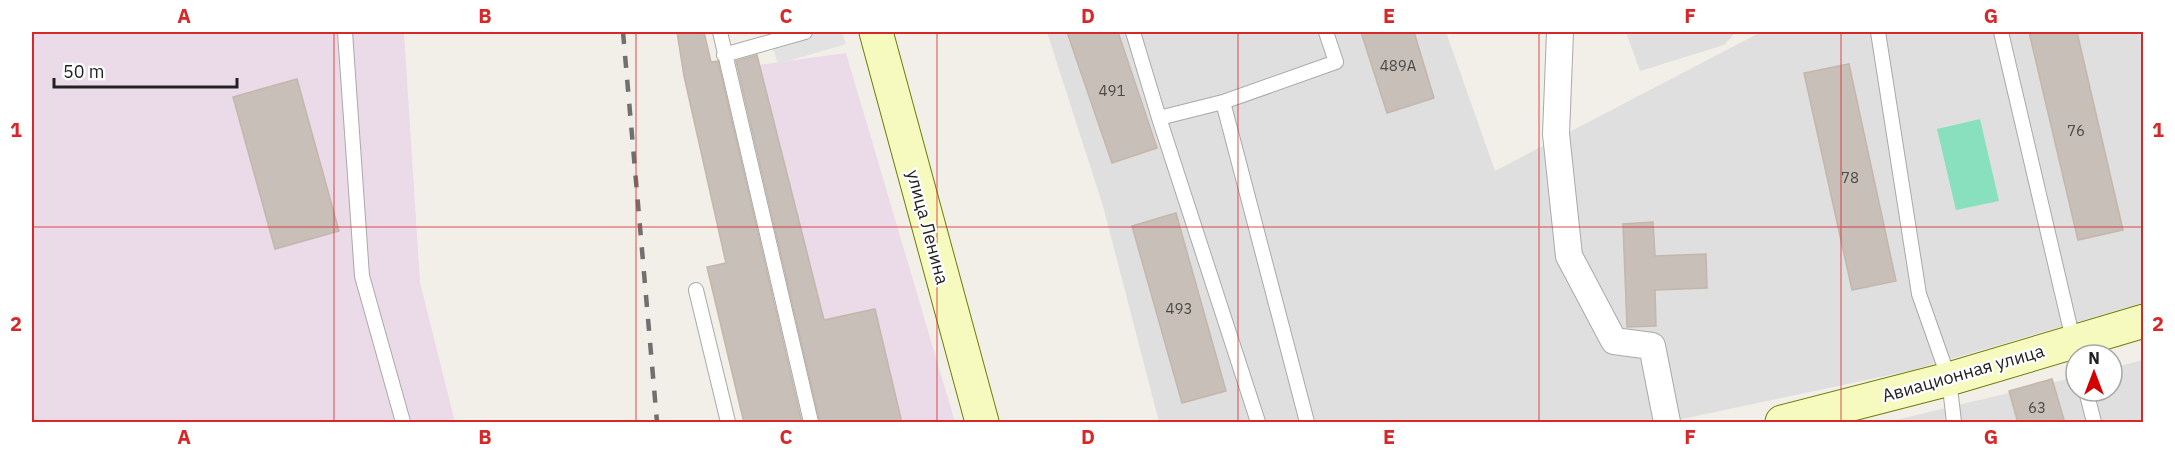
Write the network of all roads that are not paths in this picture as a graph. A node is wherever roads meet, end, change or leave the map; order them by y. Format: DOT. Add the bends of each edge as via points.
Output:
graph roads {
  1 [pos="345,32"];
  2 [pos="720,32"];
  3 [pos="804,32"];
  4 [pos="876,32"];
  5 [pos="1133,32"];
  6 [pos="1326,32"];
  7 [pos="1560,32"];
  8 [pos="1878,32"];
  9 [pos="2001,32"];
  10 [pos="724,55"];
  11 [pos="1223,102"];
  12 [pos="1159,118"];
  13 [pos="696,290"];
  14 [pos="2144,321"];
  15 [pos="2074,343"];
  16 [pos="2088,343"];
  17 [pos="2064,351"];
  18 [pos="1949,379"];
  19 [pos="2089,403"];
  20 [pos="1826,417"];
  21 [pos="403,423"];
  22 [pos="728,423"];
  23 [pos="811,423"];
  24 [pos="982,423"];
  25 [pos="1258,423"];
  26 [pos="1308,423"];
  27 [pos="1667,423"];
  28 [pos="1782,423"];
  29 [pos="1954,423"];
  30 [pos="2094,423"];
  1 -- 21 [label="lane" via="362,276"];
  2 -- 10 [label="lane"];
  3 -- 10 [label="lane"];
  4 -- 24 [label="main road, улица Ленина"];
  5 -- 12 [label="lane"];
  6 -- 11 [label="lane" via="1336,62"];
  7 -- 27 [label="street" via="1556,134 1569,256 1614,341 1652,345"];
  8 -- 18 [label="lane" via="1919,294"];
  9 -- 15 [label="lane"];
  10 -- 23 [label="lane"];
  11 -- 12 [label="lane"];
  11 -- 26 [label="lane"];
  12 -- 25 [label="lane"];
  13 -- 22 [label="lane"];
  14 -- 16 [label="main road, Авиационная улица"];
  17 -- 18 [label="main road, Авиационная улица"];
  18 -- 20 [label="main road, Авиационная улица"];
  18 -- 29 [label="lane"];
  19 -- 30 [label="lane"];
  20 -- 28 [label="main road, Авиационная улица"];
}
